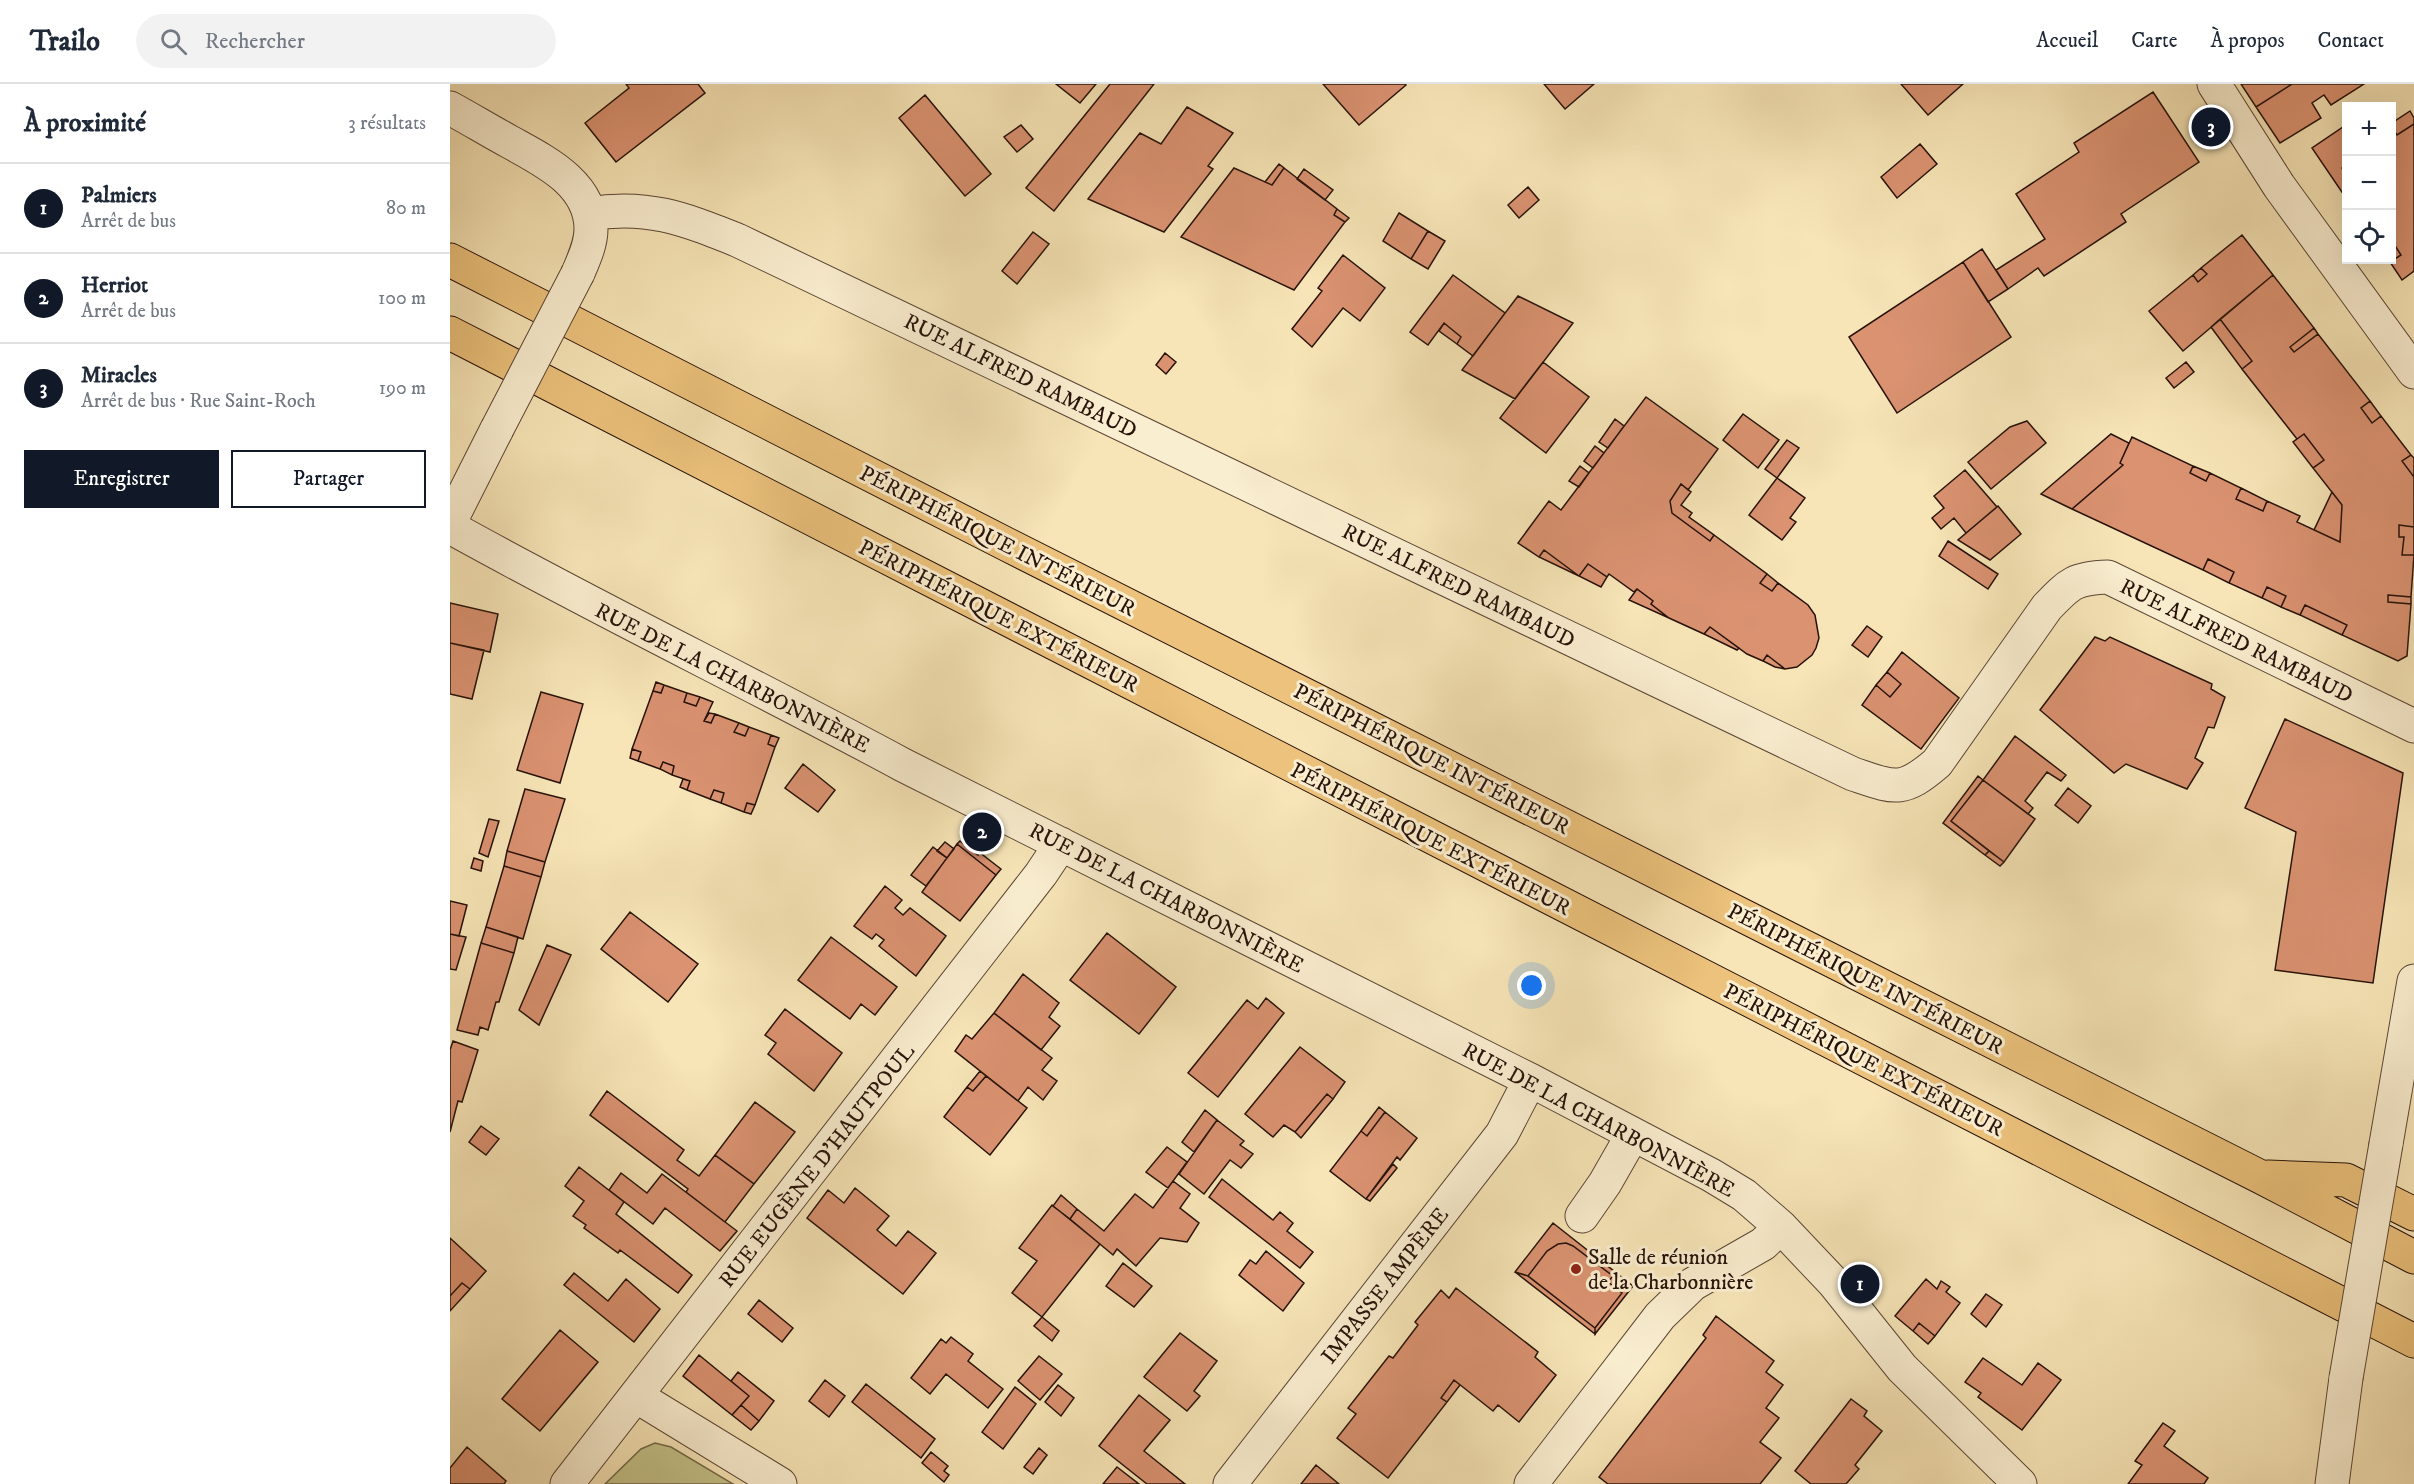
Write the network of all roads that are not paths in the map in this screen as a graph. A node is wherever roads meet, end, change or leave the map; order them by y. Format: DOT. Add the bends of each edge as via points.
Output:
graph roads {
  1 [pos="2214,84"];
  2 [pos="450,108"];
  3 [pos="589,214"];
  4 [pos="450,260"];
  5 [pos="450,333"];
  6 [pos="2414,372"];
  7 [pos="450,522"];
  8 [pos="450,527"];
  9 [pos="2414,726"];
  10 [pos="1061,844"];
  11 [pos="2414,981"];
  12 [pos="1530,1080"];
  13 [pos="1633,1134"];
  14 [pos="2261,1177"];
  15 [pos="2414,1214"];
  16 [pos="1582,1216"];
  17 [pos="1780,1227"];
  18 [pos="2414,1257"];
  19 [pos="2414,1341"];
  20 [pos="636,1396"];
  21 [pos="1534,1481"];
  22 [pos="567,1484"];
  23 [pos="780,1484"];
  24 [pos="1230,1484"];
  25 [pos="2020,1484"];
  26 [pos="2332,1484"];
  1 -- 6 [label="street" via="2279,186"];
  2 -- 3 [label="street" via="551,165 582,196"];
  3 -- 7 [label="street, bridge" via="590,243 578,273"];
  3 -- 9 [label="street, RUE ALFRED RAMBAUD" via="627,209 655,213 737,240 1853,774 1890,786 1916,780 1937,763 2047,607 2081,578 2108,578"];
  4 -- 14 [label="highway, PÉRIPHÉRIQUE INTÉRIEUR"];
  5 -- 19 [label="highway, PÉRIPHÉRIQUE EXTÉRIEUR"];
  8 -- 10 [label="street, RUE DE LA CHARBONNIÈRE"];
  10 -- 12 [label="street, RUE DE LA CHARBONNIÈRE"];
  10 -- 20 [label="street, RUE EUGÈNE D'HAUTPOUL"];
  11 -- 26 [label="street, bridge" via="2346,1378"];
  12 -- 13 [label="street, RUE DE LA CHARBONNIÈRE"];
  12 -- 24 [label="street, IMPASSE AMPÈRE" via="1502,1134"];
  13 -- 16 [label="street"];
  13 -- 17 [label="street, RUE DE LA CHARBONNIÈRE" via="1711,1175 1744,1196"];
  14 -- 15 [label="highway" via="2346,1180"];
  14 -- 18 [label="highway, PÉRIPHÉRIQUE INTÉRIEUR"];
  17 -- 21 [label="street" via="1763,1244 1693,1284 1660,1316"];
  17 -- 25 [label="street, RUE DE LA CHARBONNIÈRE" via="1834,1283 1902,1368"];
  20 -- 22 [label="street, RUE EUGÈNE D'HAUTPOUL"];
  20 -- 23 [label="street"];
}
